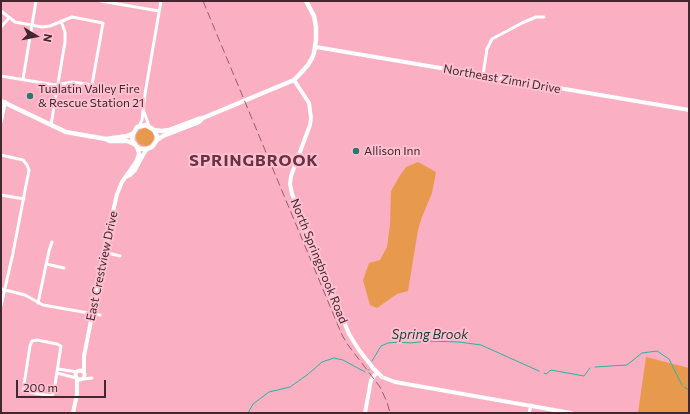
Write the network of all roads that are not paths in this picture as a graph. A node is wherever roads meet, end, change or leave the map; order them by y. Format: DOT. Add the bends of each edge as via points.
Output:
graph roads {
  1 [pos="36,1"];
  2 [pos="101,1"];
  3 [pos="161,1"];
  4 [pos="306,1"];
  5 [pos="1,11"];
  6 [pos="160,11"];
  7 [pos="544,17"];
  8 [pos="9,18"];
  9 [pos="61,21"];
  10 [pos="32,25"];
  11 [pos="1,27"];
  12 [pos="316,47"];
  13 [pos="483,75"];
  14 [pos="1,76"];
  15 [pos="23,79"];
  16 [pos="294,80"];
  17 [pos="58,85"];
  18 [pos="3,102"];
  19 [pos="143,109"];
  20 [pos="689,110"];
  21 [pos="204,118"];
  22 [pos="1,121"];
  23 [pos="51,125"];
  24 [pos="139,126"];
  25 [pos="149,126"];
  26 [pos="154,130"];
  27 [pos="132,134"];
  28 [pos="106,139"];
  29 [pos="156,140"];
  30 [pos="136,145"];
  31 [pos="147,149"];
  32 [pos="1,155"];
  33 [pos="126,177"];
  34 [pos="1,195"];
  35 [pos="24,199"];
  36 [pos="52,242"];
  37 [pos="104,252"];
  38 [pos="120,256"];
  39 [pos="46,264"];
  40 [pos="64,268"];
  41 [pos="3,290"];
  42 [pos="38,303"];
  43 [pos="1,306"];
  44 [pos="92,314"];
  45 [pos="100,315"];
  46 [pos="84,356"];
  47 [pos="57,371"];
  48 [pos="78,372"];
  49 [pos="377,372"];
  50 [pos="84,373"];
  51 [pos="76,378"];
  52 [pos="83,379"];
  53 [pos="77,394"];
  54 [pos="531,406"];
  55 [pos="73,413"];
  56 [pos="365,413"];
  57 [pos="529,413"];
  58 [pos="571,413"];
  1 -- 10 [label="street"];
  2 -- 6 [label="street"];
  3 -- 6 [label="street"];
  4 -- 12 [label="main road" via="314,16"];
  5 -- 8 [label="street"];
  6 -- 19 [label="street"];
  7 -- 13 [label="street" via="522,22 492,39 486,53"];
  8 -- 10 [label="street" via="15,22"];
  8 -- 11 [label="street"];
  9 -- 10 [label="street" via="46,27"];
  9 -- 17 [label="street" via="66,37"];
  9 -- 17 [label="street" via="72,17 103,22 92,85 73,82"];
  10 -- 15 [label="street"];
  12 -- 13 [label="street, Northeast Zimri Drive"];
  12 -- 16 [label="main road" via="304,71"];
  13 -- 20 [label="street, Northeast Zimri Drive"];
  14 -- 15 [label="street"];
  15 -- 17 [label="street"];
  16 -- 21 [label="main road"];
  16 -- 49 [label="street, North Springbrook Road" via="308,103 311,118 291,176 292,194 349,334"];
  17 -- 23 [label="street"];
  18 -- 22 [label="street"];
  18 -- 23 [label="main road"];
  19 -- 24 [label="street"];
  19 -- 25 [label="street"];
  21 -- 26 [label="main road" via="169,130"];
  21 -- 29 [label="main road"];
  23 -- 28 [label="main road" via="66,132"];
  24 -- 25 [label="main road"];
  24 -- 27 [label="main road"];
  25 -- 26 [label="main road"];
  26 -- 29 [label="main road"];
  27 -- 28 [label="main road"];
  27 -- 30 [label="main road"];
  28 -- 30 [label="main road" via="127,141"];
  29 -- 31 [label="main road" via="154,145"];
  30 -- 31 [label="main road"];
  30 -- 33 [label="street, East Crestview Drive" via="139,154"];
  31 -- 33 [label="street, East Crestview Drive" via="135,170"];
  32 -- 35 [label="street" via="21,159 28,165"];
  33 -- 37 [label="street, East Crestview Drive" via="117,194"];
  34 -- 35 [label="street"];
  35 -- 41 [label="street"];
  36 -- 39 [label="street"];
  37 -- 38 [label="street"];
  37 -- 44 [label="street, East Crestview Drive"];
  39 -- 40 [label="street"];
  39 -- 42 [label="street"];
  41 -- 42 [label="street" via="25,295"];
  41 -- 43 [label="street"];
  42 -- 44 [label="street"];
  44 -- 45 [label="street"];
  44 -- 46 [label="street, East Crestview Drive"];
  46 -- 48 [label="street, East Crestview Drive"];
  46 -- 50 [label="street, East Crestview Drive"];
  47 -- 47 [label="street" via="61,346 32,341 22,391 52,396"];
  47 -- 48 [label="street"];
  47 -- 51 [label="street"];
  48 -- 50 [label="street"];
  48 -- 51 [label="street"];
  49 -- 54 [label="street" via="395,382"];
  49 -- 56 [label="street" via="371,380"];
  50 -- 52 [label="street"];
  50 -- 52 [label="street" via="91,377"];
  51 -- 52 [label="street"];
  51 -- 53 [label="street"];
  52 -- 53 [label="street"];
  53 -- 55 [label="street"];
  54 -- 57 [label="street"];
  54 -- 58 [label="street"];
}
